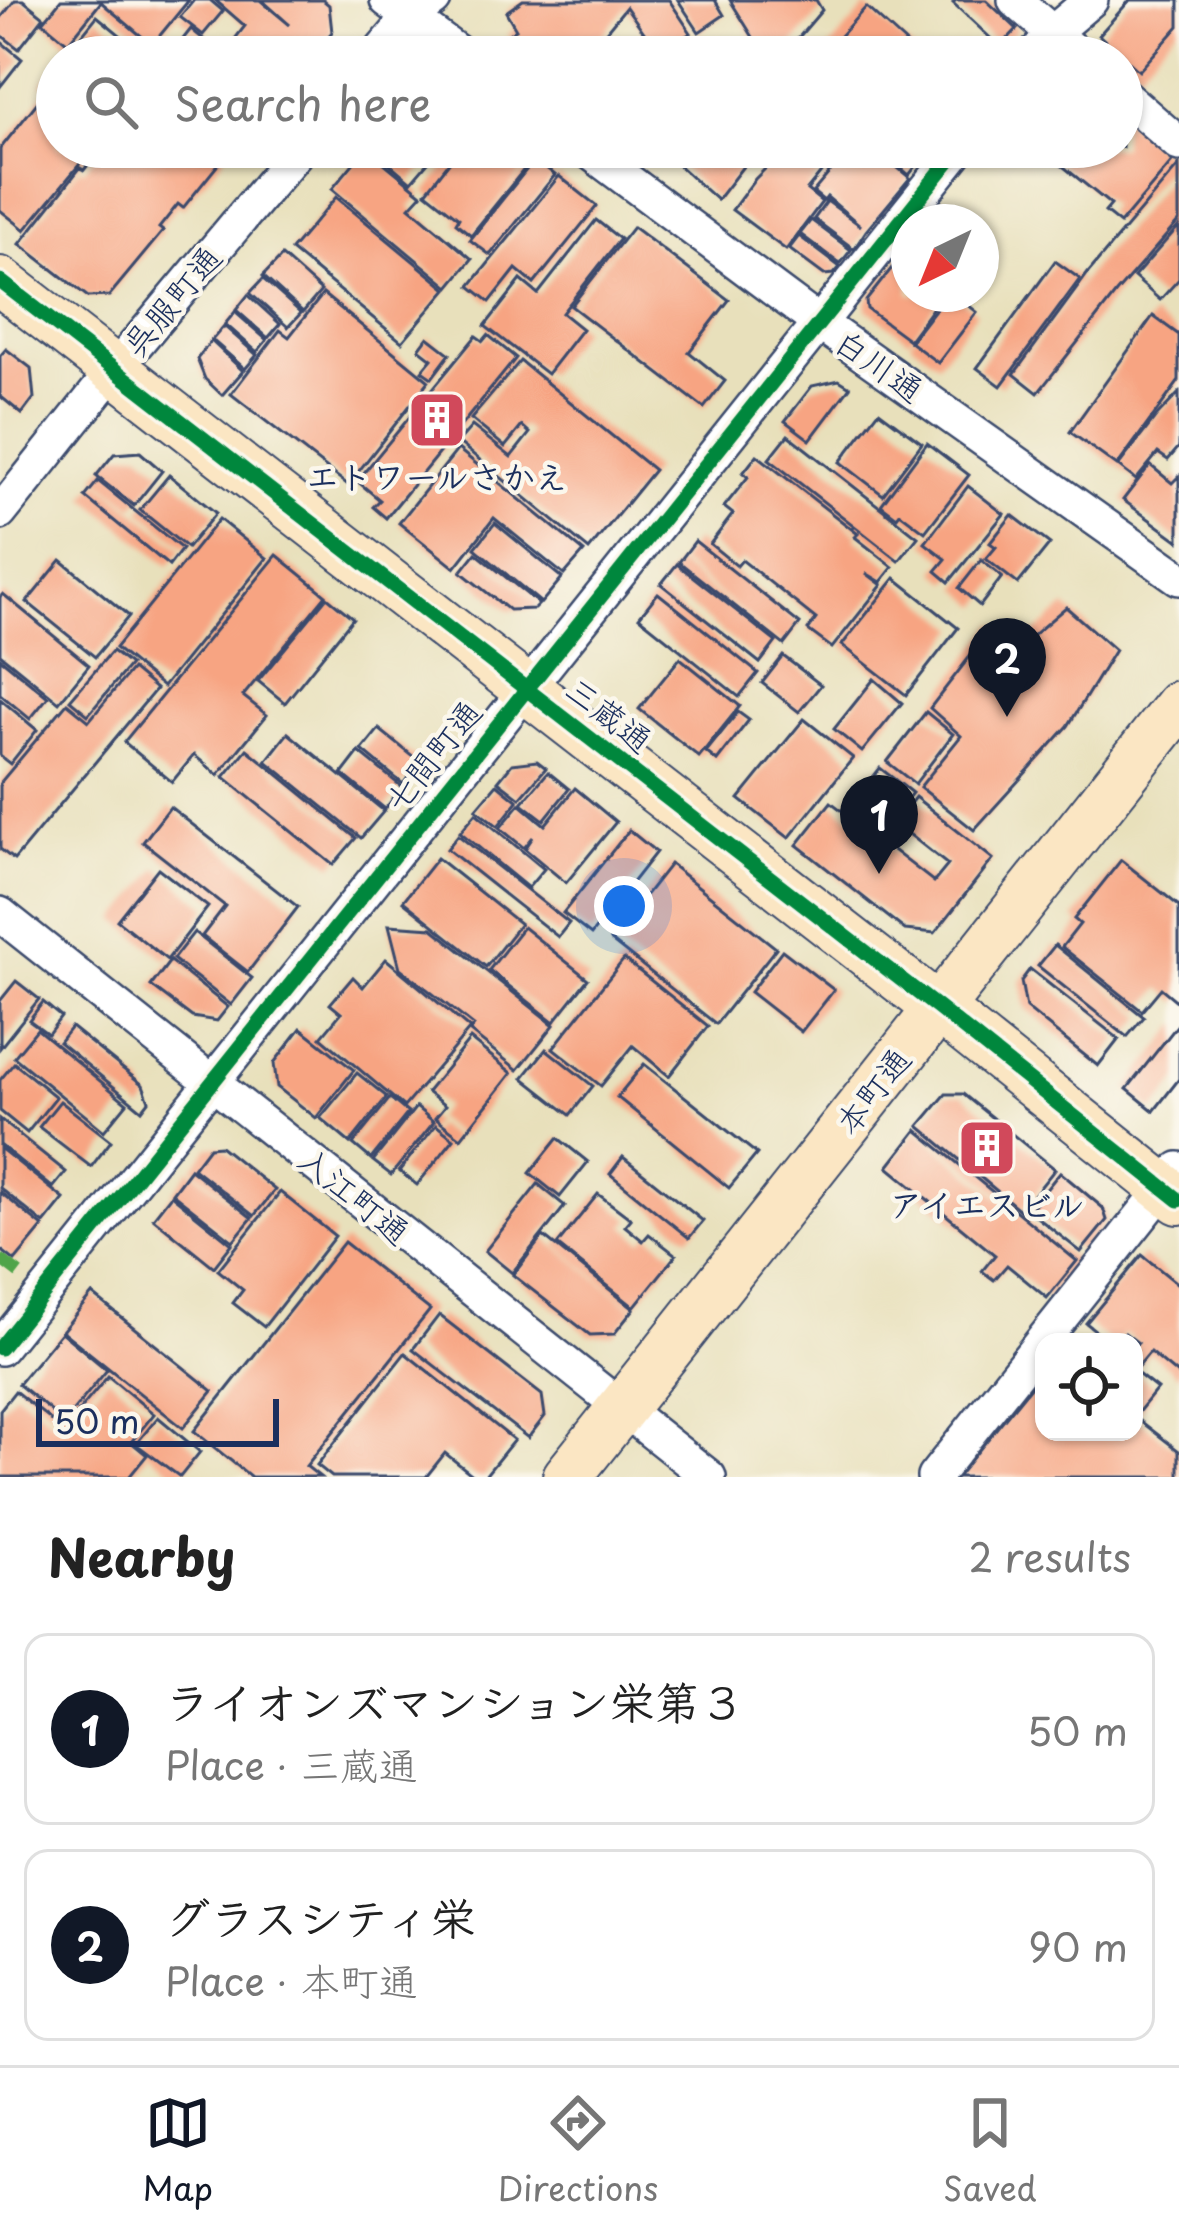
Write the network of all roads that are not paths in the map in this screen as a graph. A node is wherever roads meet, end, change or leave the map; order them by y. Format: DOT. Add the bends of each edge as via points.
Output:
graph roads {
  1 [pos="1015,0"];
  2 [pos="1091,0"];
  3 [pos="410,6"];
  4 [pos="390,36"];
  5 [pos="442,36"];
  6 [pos="1037,36"];
  7 [pos="1053,36"];
  8 [pos="1143,112"];
  9 [pos="1179,144"];
  10 [pos="284,168"];
  11 [pos="612,168"];
  12 [pos="944,168"];
  13 [pos="0,281"];
  14 [pos="819,323"];
  15 [pos="116,369"];
  16 [pos="0,513"];
  17 [pos="1179,578"];
  18 [pos="526,689"];
  19 [pos="1179,705"];
  20 [pos="0,914"];
  21 [pos="938,1009"];
  22 [pos="212,1082"];
  23 [pos="1174,1186"];
  24 [pos="0,1348"];
  25 [pos="621,1409"];
  26 [pos="567,1477"];
  27 [pos="709,1477"];
  28 [pos="934,1477"];
  1 -- 6 [label="street"];
  2 -- 7 [label="street"];
  3 -- 4 [label="street"];
  3 -- 5 [label="street"];
  8 -- 9 [label="street"];
  10 -- 15 [label="street, 呉服町通"];
  11 -- 14 [label="street, 白川通"];
  12 -- 14 [label="street, 七間町通"];
  13 -- 15 [label="street, 三蔵通"];
  14 -- 17 [label="street, 白川通"];
  14 -- 18 [label="street, 七間町通"];
  15 -- 16 [label="street, 呉服町通"];
  15 -- 18 [label="street, 三蔵通"];
  18 -- 21 [label="street, 三蔵通"];
  18 -- 22 [label="street, 七間町通"];
  19 -- 21 [label="street, 本町通"];
  20 -- 22 [label="street, 入江町通"];
  21 -- 23 [label="street, 三蔵通"];
  21 -- 25 [label="street, 本町通"];
  22 -- 24 [label="street, 七間町通"];
  22 -- 25 [label="street, 入江町通"];
  23 -- 28 [label="street"];
  25 -- 26 [label="street, 本町通"];
  25 -- 27 [label="street, 入江町通"];
}
